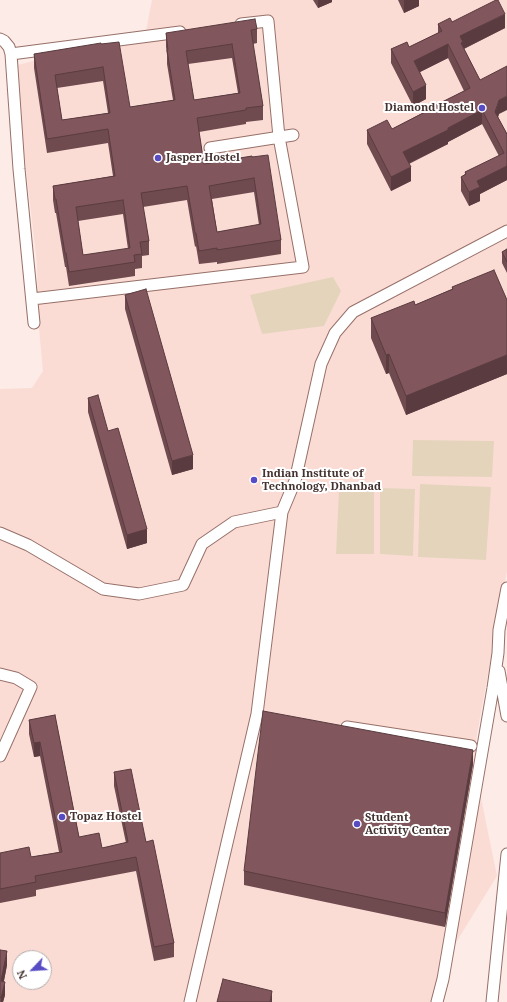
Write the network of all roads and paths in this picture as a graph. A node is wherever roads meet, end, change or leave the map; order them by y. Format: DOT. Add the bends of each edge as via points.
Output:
graph roads {
  1 [pos="229,26"];
  2 [pos="190,31"];
  3 [pos="0,39"];
  4 [pos="11,54"];
  5 [pos="293,135"];
  6 [pos="279,137"];
  7 [pos="210,148"];
  8 [pos="507,231"];
  9 [pos="32,299"];
  10 [pos="34,323"];
  11 [pos="282,512"];
  12 [pos="0,533"];
  13 [pos="507,588"];
  14 [pos="507,647"];
  15 [pos="497,657"];
  16 [pos="0,674"];
  17 [pos="507,716"];
  18 [pos="333,725"];
  19 [pos="471,746"];
  20 [pos="0,756"];
  21 [pos="507,854"];
  22 [pos="190,1002"];
  23 [pos="437,1002"];
  24 [pos="492,1002"];
  1 -- 6 [label="street" via="268,21"];
  2 -- 4 [label="street"];
  3 -- 4 [label="street" via="9,47"];
  4 -- 9 [label="street"];
  5 -- 6 [label="street"];
  6 -- 7 [label="street"];
  6 -- 9 [label="street" via="303,267"];
  8 -- 11 [label="street" via="353,312 335,333 321,364 295,481"];
  9 -- 10 [label="street"];
  11 -- 12 [label="street" via="234,522 202,544 183,585 139,594 103,589 28,545"];
  11 -- 22 [label="street" via="260,714"];
  13 -- 15 [label="street"];
  14 -- 15 [label="street"];
  15 -- 17 [label="street"];
  15 -- 23 [label="street" via="445,972"];
  16 -- 20 [label="street" via="16,678 31,688"];
  18 -- 19 [label="street"];
  21 -- 24 [label="street"];
}
